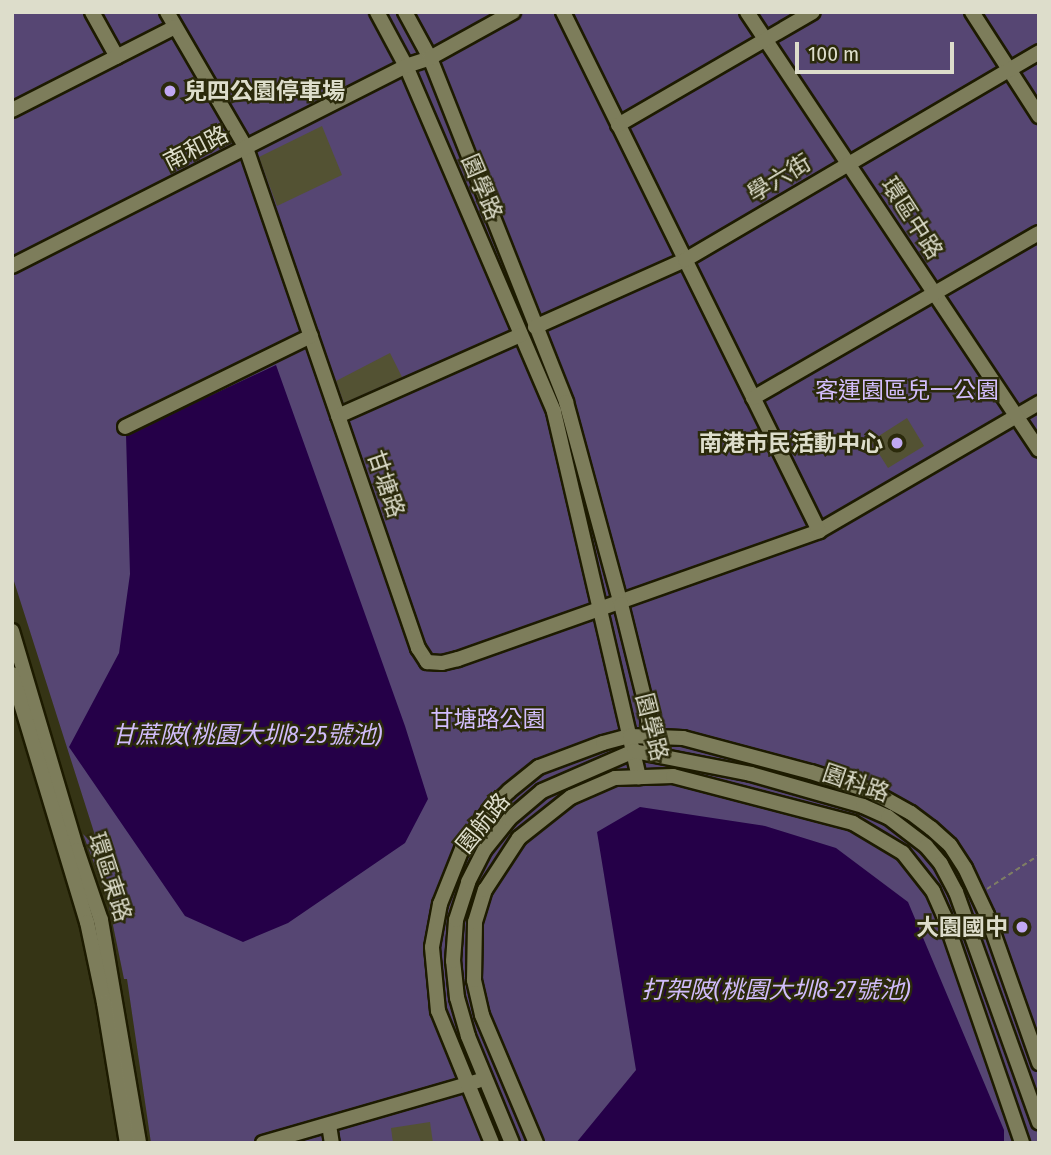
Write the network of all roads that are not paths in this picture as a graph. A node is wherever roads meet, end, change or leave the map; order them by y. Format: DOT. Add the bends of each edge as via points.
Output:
graph roads {
  1 [pos="92,12"];
  2 [pos="167,12"];
  3 [pos="377,12"];
  4 [pos="405,12"];
  5 [pos="513,12"];
  6 [pos="563,12"];
  7 [pos="747,12"];
  8 [pos="813,12"];
  9 [pos="972,12"];
  10 [pos="175,27"];
  11 [pos="765,40"];
  12 [pos="1039,52"];
  13 [pos="117,57"];
  14 [pos="430,58"];
  15 [pos="406,66"];
  16 [pos="1009,70"];
  17 [pos="12,110"];
  18 [pos="1039,116"];
  19 [pos="618,125"];
  20 [pos="246,148"];
  21 [pos="849,163"];
  22 [pos="1039,233"];
  23 [pos="685,260"];
  24 [pos="12,266"];
  25 [pos="933,293"];
  26 [pos="535,327"];
  27 [pos="521,335"];
  28 [pos="311,336"];
  29 [pos="754,398"];
  30 [pos="1039,403"];
  31 [pos="338,416"];
  32 [pos="1018,416"];
  33 [pos="125,428"];
  34 [pos="1039,450"];
  35 [pos="820,531"];
  36 [pos="621,604"];
  37 [pos="601,611"];
  38 [pos="12,631"];
  39 [pos="12,674"];
  40 [pos="630,736"];
  41 [pos="649,736"];
  42 [pos="634,751"];
  43 [pos="650,755"];
  44 [pos="639,777"];
  45 [pos="1039,1063"];
  46 [pos="485,1077"];
  47 [pos="470,1086"];
  48 [pos="1039,1123"];
  49 [pos="329,1125"];
  50 [pos="127,1143"];
  51 [pos="139,1143"];
  52 [pos="263,1143"];
  53 [pos="332,1143"];
  54 [pos="492,1143"];
  55 [pos="513,1143"];
  56 [pos="536,1143"];
  57 [pos="1022,1143"];
  1 -- 13 [label="street"];
  2 -- 10 [label="street, 甘塘路"];
  3 -- 15 [label="street, 園學路"];
  4 -- 14 [label="street, 園學路"];
  5 -- 14 [label="street, 南和路"];
  6 -- 19 [label="street"];
  7 -- 11 [label="street, 環區中路"];
  8 -- 11 [label="street"];
  9 -- 16 [label="street"];
  10 -- 13 [label="street"];
  10 -- 20 [label="street, 甘塘路"];
  11 -- 19 [label="street"];
  11 -- 21 [label="street, 環區中路"];
  12 -- 16 [label="street, 學六街"];
  13 -- 17 [label="street"];
  14 -- 15 [label="street, 南和路"];
  14 -- 26 [label="street, 園學路"];
  15 -- 20 [label="street, 南和路"];
  15 -- 27 [label="street, 園學路"];
  16 -- 18 [label="street"];
  16 -- 21 [label="street, 學六街"];
  19 -- 23 [label="street"];
  20 -- 24 [label="street, 南和路"];
  20 -- 28 [label="street, 甘塘路"];
  21 -- 23 [label="street, 學六街"];
  21 -- 25 [label="street, 環區中路"];
  22 -- 25 [label="street"];
  23 -- 26 [label="street, 學六街"];
  23 -- 29 [label="street"];
  25 -- 29 [label="street"];
  25 -- 32 [label="street, 環區中路"];
  26 -- 36 [label="street, 園學路" via="566,402"];
  27 -- 31 [label="street"];
  27 -- 37 [label="street, 園學路" via="554,412"];
  28 -- 31 [label="street, 甘塘路"];
  28 -- 33 [label="street"];
  29 -- 35 [label="street"];
  30 -- 32 [label="street"];
  31 -- 37 [label="street, 甘塘路" via="418,648 427,662 458,659"];
  32 -- 34 [label="street, 環區中路"];
  32 -- 35 [label="street"];
  35 -- 36 [label="street"];
  36 -- 37 [label="street"];
  36 -- 41 [label="street, 園學路" via="647,709"];
  37 -- 40 [label="street, 園學路"];
  38 -- 51 [label="street, 環區東路" via="101,920"];
  39 -- 50 [label="street, 環區東路" via="88,922"];
  40 -- 41 [label="street"];
  40 -- 42 [label="street, 園學路"];
  40 -- 47 [label="street" via="567,755 525,777 484,818 452,870 432,947 433,978 442,1020"];
  41 -- 43 [label="street, 園學路"];
  41 -- 45 [label="street" via="683,738 873,792 911,813 950,845 978,895"];
  42 -- 43 [label="street, 園科路"];
  42 -- 44 [label="street, 園學路"];
  42 -- 46 [label="street, 園航路" via="542,791 509,819 468,881 456,920 453,961 457,998"];
  43 -- 44 [label="street, 園學路"];
  43 -- 48 [label="street, 園科路" via="751,774 863,806 888,817 926,846 956,892"];
  44 -- 56 [label="street" via="615,778 571,797 528,830 485,890 475,922 474,981 482,1015"];
  44 -- 57 [label="street" via="673,776 853,823 903,853 933,891 944,916"];
  46 -- 47 [label="street"];
  46 -- 55 [label="street, 園航路"];
  47 -- 49 [label="street"];
  47 -- 54 [label="street"];
  49 -- 52 [label="street"];
  49 -- 53 [label="street"];
}
